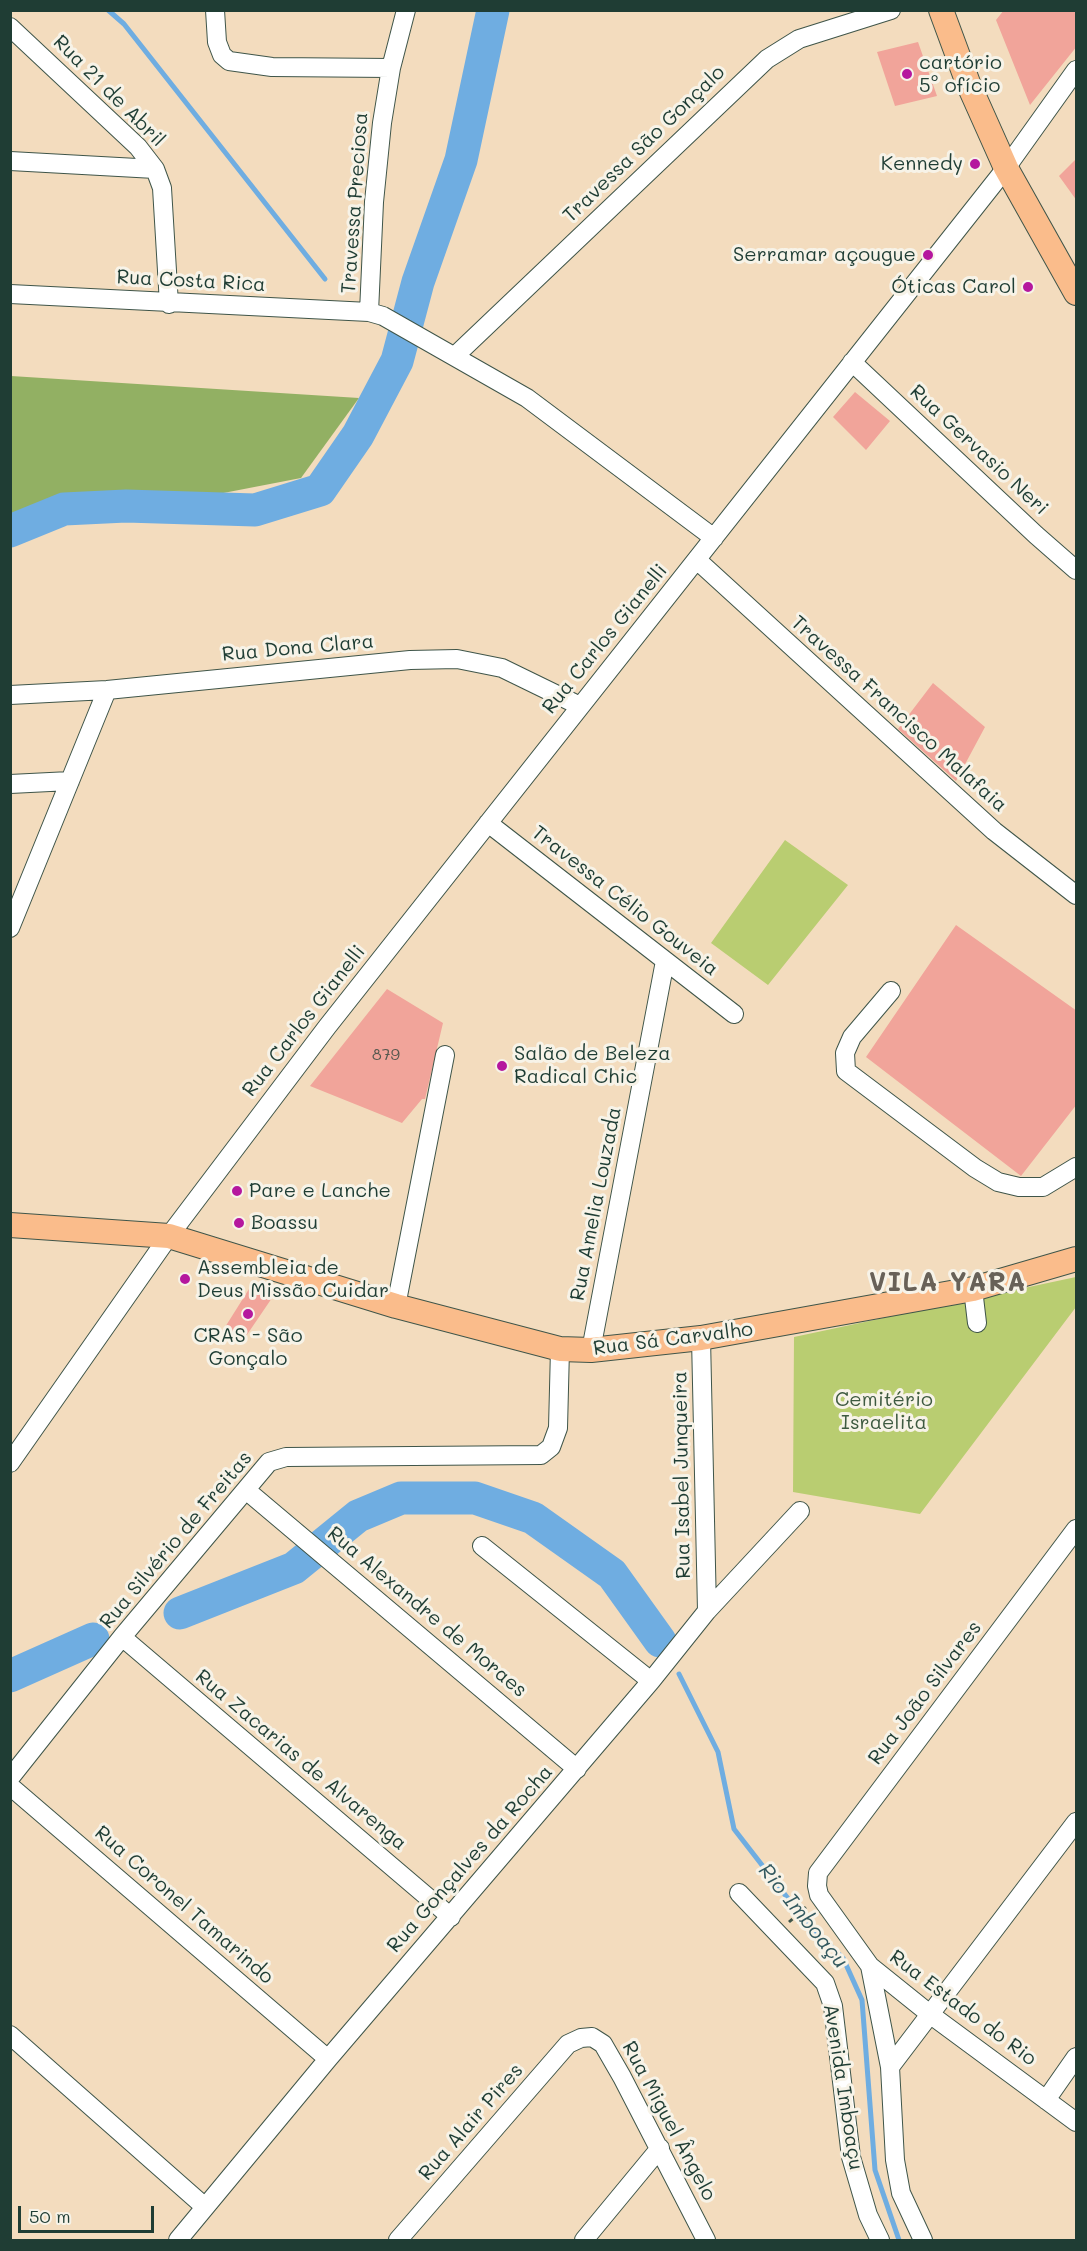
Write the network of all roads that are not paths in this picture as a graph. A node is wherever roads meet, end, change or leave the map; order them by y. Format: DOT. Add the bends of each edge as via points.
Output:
graph roads {
  1 [pos="215,10"];
  2 [pos="406,10"];
  3 [pos="891,10"];
  4 [pos="941,10"];
  5 [pos="10,27"];
  6 [pos="391,68"];
  7 [pos="1077,70"];
  8 [pos="10,161"];
  9 [pos="1006,168"];
  10 [pos="155,169"];
  11 [pos="1077,293"];
  12 [pos="10,294"];
  13 [pos="169,304"];
  14 [pos="376,314"];
  15 [pos="456,355"];
  16 [pos="852,362"];
  17 [pos="714,538"];
  18 [pos="697,560"];
  19 [pos="1077,570"];
  20 [pos="107,690"];
  21 [pos="10,695"];
  22 [pos="580,706"];
  23 [pos="70,781"];
  24 [pos="10,784"];
  25 [pos="488,823"];
  26 [pos="1077,895"];
  27 [pos="10,928"];
  28 [pos="665,961"];
  29 [pos="891,991"];
  30 [pos="734,1014"];
  31 [pos="445,1055"];
  32 [pos="1077,1167"];
  33 [pos="10,1225"];
  34 [pos="169,1236"];
  35 [pos="1077,1259"];
  36 [pos="973,1289"];
  37 [pos="396,1306"];
  38 [pos="977,1323"];
  39 [pos="701,1338"];
  40 [pos="560,1349"];
  41 [pos="591,1350"];
  42 [pos="10,1463"];
  43 [pos="246,1490"];
  44 [pos="800,1511"];
  45 [pos="1077,1528"];
  46 [pos="482,1546"];
  47 [pos="707,1611"];
  48 [pos="122,1638"];
  49 [pos="651,1681"];
  50 [pos="577,1769"];
  51 [pos="10,1778"];
  52 [pos="10,1786"];
  53 [pos="1077,1822"];
  54 [pos="818,1891"];
  55 [pos="739,1893"];
  56 [pos="451,1917"];
  57 [pos="870,1966"];
  58 [pos="931,2015"];
  59 [pos="10,2035"];
  60 [pos="581,2038"];
  61 [pos="1077,2057"];
  62 [pos="328,2059"];
  63 [pos="890,2067"];
  64 [pos="1046,2100"];
  65 [pos="1077,2122"];
  66 [pos="660,2148"];
  67 [pos="206,2207"];
  68 [pos="178,2241"];
  69 [pos="398,2241"];
  70 [pos="584,2241"];
  71 [pos="706,2241"];
  72 [pos="880,2241"];
  73 [pos="923,2241"];
  1 -- 6 [label="street" via="217,42 229,61 272,67"];
  2 -- 6 [label="street, Travessa Preciosa"];
  3 -- 15 [label="street, Travessa São Gonçalo" via="799,39 767,59"];
  4 -- 9 [label="main road"];
  5 -- 10 [label="street, Rua 21 de Abril" via="138,147"];
  6 -- 14 [label="street, Travessa Preciosa" via="374,202"];
  7 -- 9 [label="street, Rua Carlos Gianelli"];
  8 -- 10 [label="street"];
  9 -- 11 [label="main road"];
  9 -- 16 [label="street, Rua Carlos Gianelli"];
  10 -- 13 [label="street, Rua 21 de Abril" via="162,188"];
  12 -- 13 [label="street, Rua Costa Rica"];
  13 -- 14 [label="street, Rua Costa Rica"];
  14 -- 15 [label="street"];
  15 -- 17 [label="street" via="527,398"];
  16 -- 17 [label="street, Rua Carlos Gianelli"];
  16 -- 19 [label="street, Rua Gervasio Neri"];
  17 -- 18 [label="street, Rua Carlos Gianelli"];
  18 -- 22 [label="street, Rua Carlos Gianelli"];
  18 -- 26 [label="street, Travessa Francisco Malafaia" via="994,831"];
  20 -- 21 [label="street, Rua Dona Clara"];
  20 -- 22 [label="street, Rua Dona Clara" via="410,660 457,659 502,668"];
  20 -- 23 [label="street"];
  22 -- 25 [label="street, Rua Carlos Gianelli"];
  23 -- 24 [label="street"];
  23 -- 27 [label="street"];
  25 -- 28 [label="street, Travessa Célio Gouveia"];
  25 -- 34 [label="street, Rua Carlos Gianelli"];
  28 -- 30 [label="street, Travessa Célio Gouveia"];
  28 -- 41 [label="street, Rua Amelia Louzada"];
  29 -- 32 [label="street" via="852,1037 845,1053 846,1071 998,1182 1043,1187"];
  31 -- 37 [label="street"];
  33 -- 34 [label="main road"];
  34 -- 37 [label="main road, Rua Sá Carvalho"];
  34 -- 42 [label="street, Rua Carlos Gianelli"];
  35 -- 36 [label="main road, Rua Sá Carvalho"];
  36 -- 38 [label="street"];
  36 -- 39 [label="main road, Rua Sá Carvalho"];
  37 -- 40 [label="main road, Rua Sá Carvalho"];
  39 -- 41 [label="main road, Rua Sá Carvalho"];
  39 -- 47 [label="street, Rua Isabel Junqueira"];
  40 -- 41 [label="main road, Rua Sá Carvalho"];
  40 -- 43 [label="street, Rua Silvério de Freitas" via="558,1428 551,1447 541,1455 279,1457 269,1462"];
  43 -- 48 [label="street, Rua Silvério de Freitas"];
  43 -- 50 [label="street, Rua Alexandre de Moraes"];
  44 -- 47 [label="street, Rua Gonçalves da Rocha"];
  45 -- 54 [label="street, Rua João Silvares" via="818,1873"];
  46 -- 49 [label="street"];
  47 -- 49 [label="street, Rua Gonçalves da Rocha"];
  48 -- 51 [label="street, Rua Silvério de Freitas"];
  48 -- 56 [label="street, Rua Zacarias de Alvarenga"];
  49 -- 50 [label="street, Rua Gonçalves da Rocha"];
  50 -- 56 [label="street, Rua Gonçalves da Rocha"];
  52 -- 62 [label="street, Rua Coronel Tamarindo"];
  53 -- 58 [label="street"];
  54 -- 57 [label="street, Rua Estado do Rio"];
  55 -- 72 [label="street, Avenida Imboaçu" via="825,1983 833,2006 851,2157"];
  56 -- 62 [label="street, Rua Gonçalves da Rocha"];
  57 -- 58 [label="street, Rua Estado do Rio"];
  57 -- 63 [label="street"];
  58 -- 63 [label="street"];
  58 -- 64 [label="street, Rua Estado do Rio"];
  59 -- 67 [label="street"];
  60 -- 66 [label="street, Rua Miguel Ângelo" via="592,2037 603,2044"];
  60 -- 69 [label="street, Rua Alair Pires" via="568,2044"];
  61 -- 64 [label="street"];
  62 -- 67 [label="street, Rua Gonçalves da Rocha"];
  63 -- 73 [label="street" via="895,2160 902,2193"];
  64 -- 65 [label="street, Rua Estado do Rio"];
  66 -- 70 [label="street"];
  66 -- 71 [label="street, Rua Miguel Ângelo"];
  67 -- 68 [label="street, Rua Gonçalves da Rocha"];
}
